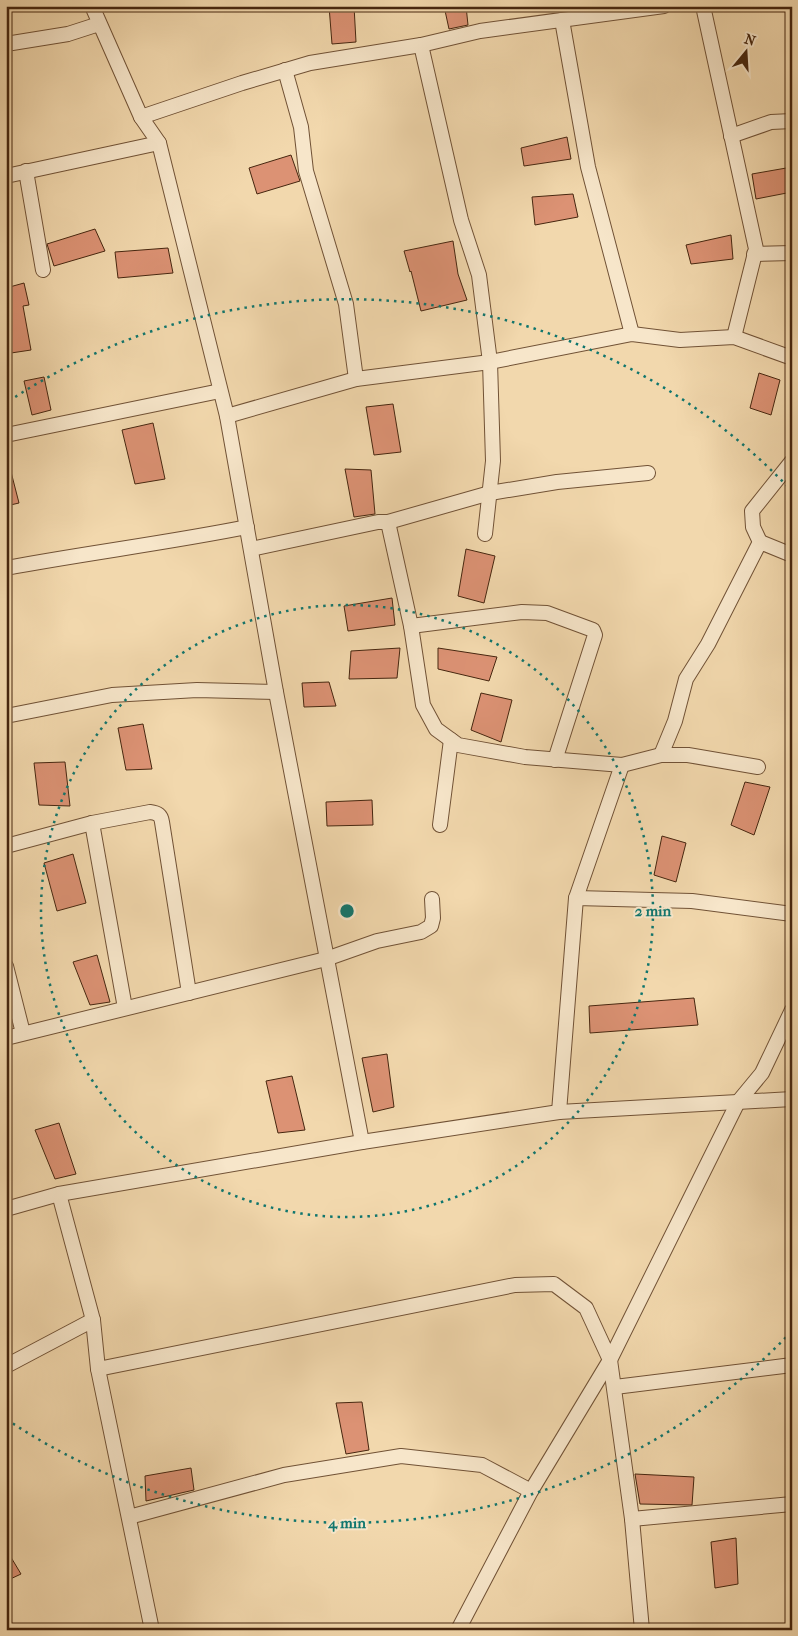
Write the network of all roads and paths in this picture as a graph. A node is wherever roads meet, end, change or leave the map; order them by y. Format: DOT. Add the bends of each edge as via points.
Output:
graph roads {
  1 [pos="92,6"];
  2 [pos="664,6"];
  3 [pos="702,6"];
  4 [pos="562,20"];
  5 [pos="99,24"];
  6 [pos="6,44"];
  7 [pos="421,45"];
  8 [pos="286,70"];
  9 [pos="141,117"];
  10 [pos="792,120"];
  11 [pos="731,136"];
  12 [pos="159,143"];
  13 [pos="26,171"];
  14 [pos="6,176"];
  15 [pos="792,253"];
  16 [pos="754,254"];
  17 [pos="43,270"];
  18 [pos="632,334"];
  19 [pos="734,337"];
  20 [pos="792,358"];
  21 [pos="490,362"];
  22 [pos="356,380"];
  23 [pos="220,391"];
  24 [pos="227,416"];
  25 [pos="6,435"];
  26 [pos="792,461"];
  27 [pos="648,472"];
  28 [pos="490,493"];
  29 [pos="388,522"];
  30 [pos="247,527"];
  31 [pos="485,534"];
  32 [pos="760,542"];
  33 [pos="251,549"];
  34 [pos="792,555"];
  35 [pos="6,568"];
  36 [pos="411,626"];
  37 [pos="276,692"];
  38 [pos="6,716"];
  39 [pos="451,740"];
  40 [pos="661,755"];
  41 [pos="556,760"];
  42 [pos="622,765"];
  43 [pos="758,767"];
  44 [pos="92,823"];
  45 [pos="440,825"];
  46 [pos="6,846"];
  47 [pos="576,898"];
  48 [pos="432,899"];
  49 [pos="792,914"];
  50 [pos="326,959"];
  51 [pos="6,966"];
  52 [pos="189,993"];
  53 [pos="125,1008"];
  54 [pos="792,1010"];
  55 [pos="23,1034"];
  56 [pos="6,1038"];
  57 [pos="792,1099"];
  58 [pos="738,1102"];
  59 [pos="559,1112"];
  60 [pos="362,1142"];
  61 [pos="59,1194"];
  62 [pos="6,1209"];
  63 [pos="93,1320"];
  64 [pos="610,1360"];
  65 [pos="792,1365"];
  66 [pos="6,1366"];
  67 [pos="98,1369"];
  68 [pos="615,1387"];
  69 [pos="531,1491"];
  70 [pos="792,1504"];
  71 [pos="129,1517"];
  72 [pos="632,1519"];
  73 [pos="152,1630"];
  74 [pos="458,1630"];
  75 [pos="642,1630"];
  1 -- 5 [label="street"];
  2 -- 4 [label="street"];
  3 -- 11 [label="street"];
  4 -- 7 [label="street" via="480,31"];
  4 -- 18 [label="street" via="588,168"];
  5 -- 6 [label="street" via="68,34"];
  5 -- 9 [label="street"];
  7 -- 8 [label="street" via="310,63"];
  7 -- 21 [label="street" via="461,220 479,275"];
  8 -- 9 [label="street"];
  8 -- 22 [label="street" via="301,127 306,171 346,304"];
  9 -- 12 [label="street"];
  10 -- 11 [label="street" via="771,122"];
  11 -- 16 [label="street" via="756,248"];
  12 -- 13 [label="street"];
  12 -- 23 [label="street"];
  13 -- 14 [label="street"];
  13 -- 17 [label="street"];
  15 -- 16 [label="street"];
  16 -- 19 [label="street"];
  18 -- 19 [label="street" via="680,340"];
  18 -- 21 [label="street"];
  19 -- 20 [label="street"];
  21 -- 22 [label="street"];
  21 -- 28 [label="street" via="494,461"];
  22 -- 24 [label="street"];
  23 -- 24 [label="street"];
  23 -- 25 [label="street"];
  24 -- 30 [label="street"];
  26 -- 32 [label="street" via="752,510 752,527"];
  27 -- 28 [label="street"];
  28 -- 29 [label="street"];
  28 -- 31 [label="street"];
  29 -- 33 [label="street"];
  29 -- 36 [label="street"];
  30 -- 33 [label="street"];
  30 -- 35 [label="street"];
  32 -- 34 [label="street"];
  32 -- 40 [label="street" via="708,644 686,679 676,721"];
  33 -- 37 [label="street"];
  36 -- 39 [label="street" via="423,705 436,729"];
  36 -- 41 [label="street" via="522,612 546,613 593,630"];
  37 -- 38 [label="street" via="197,690 112,695"];
  37 -- 50 [label="street"];
  39 -- 41 [label="street" via="458,745 525,758"];
  39 -- 45 [label="street"];
  40 -- 42 [label="street"];
  40 -- 43 [label="street" via="688,755"];
  41 -- 42 [label="street"];
  42 -- 47 [label="street"];
  44 -- 46 [label="street"];
  44 -- 52 [label="street" via="150,812 161,816"];
  44 -- 53 [label="street"];
  47 -- 49 [label="street" via="692,901"];
  47 -- 59 [label="street"];
  48 -- 50 [label="street" via="431,926 421,932 377,941"];
  50 -- 52 [label="street"];
  50 -- 60 [label="street"];
  51 -- 55 [label="street"];
  52 -- 53 [label="street"];
  53 -- 55 [label="street"];
  54 -- 58 [label="street" via="762,1073"];
  55 -- 56 [label="street"];
  57 -- 58 [label="street"];
  58 -- 59 [label="street"];
  58 -- 64 [label="street"];
  59 -- 60 [label="street"];
  60 -- 61 [label="street"];
  61 -- 62 [label="street"];
  61 -- 63 [label="street"];
  63 -- 66 [label="street"];
  63 -- 67 [label="street"];
  64 -- 67 [label="street" via="586,1308 554,1284 516,1285"];
  64 -- 68 [label="street"];
  64 -- 69 [label="street"];
  65 -- 68 [label="street"];
  67 -- 71 [label="street"];
  68 -- 72 [label="street"];
  69 -- 71 [label="street" via="482,1465 401,1456 284,1475"];
  69 -- 74 [label="street"];
  70 -- 72 [label="street"];
  71 -- 73 [label="street"];
  72 -- 75 [label="street"];
}
